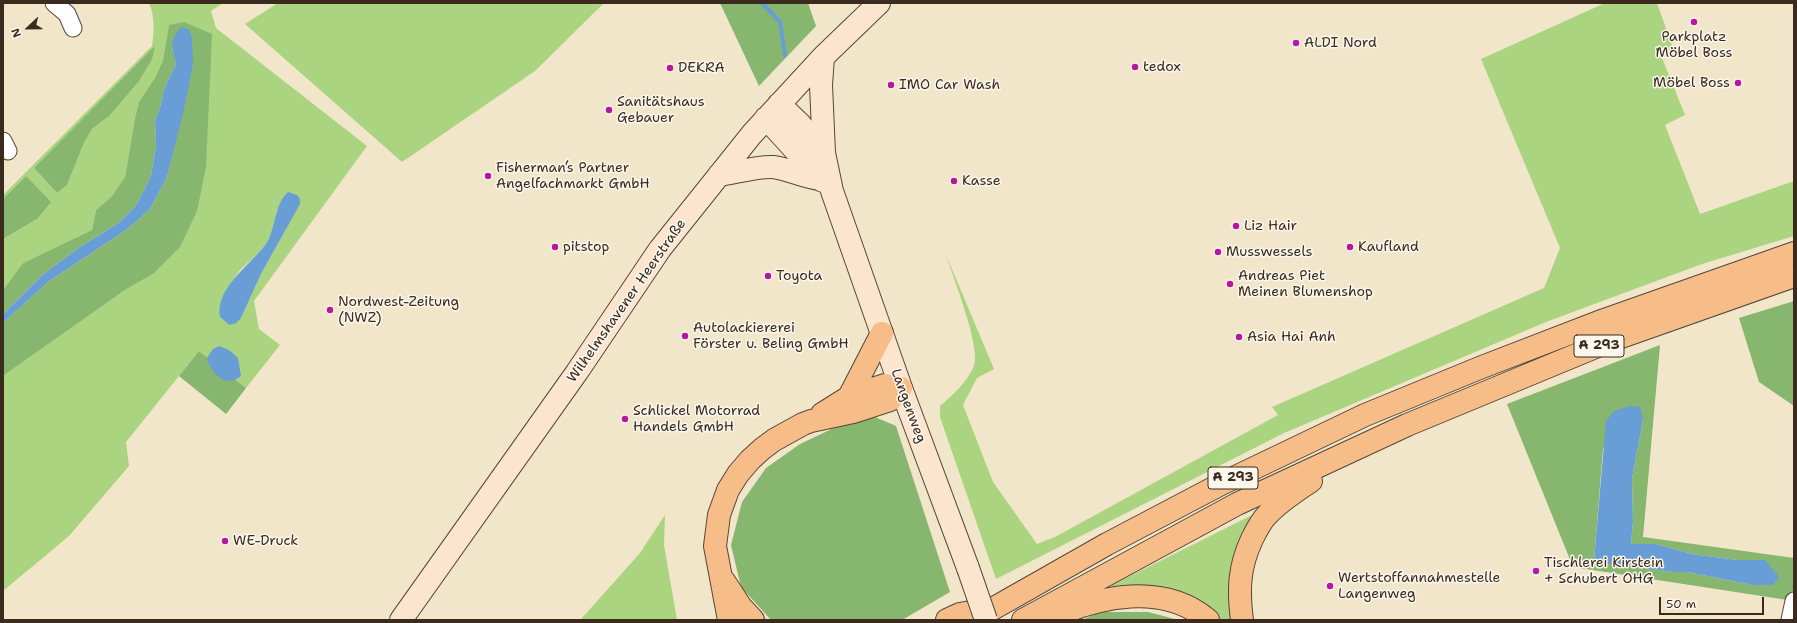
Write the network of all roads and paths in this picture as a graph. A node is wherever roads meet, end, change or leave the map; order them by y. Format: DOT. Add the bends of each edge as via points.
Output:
graph roads {
  1 [pos="54,3"];
  2 [pos="879,3"];
  3 [pos="74,28"];
  4 [pos="823,57"];
  5 [pos="772,111"];
  6 [pos="824,153"];
  7 [pos="718,176"];
  8 [pos="827,185"];
  9 [pos="1794,253"];
  10 [pos="1794,276"];
  11 [pos="882,333"];
  12 [pos="901,388"];
  13 [pos="849,397"];
  14 [pos="811,421"];
  15 [pos="1408,424"];
  16 [pos="720,576"];
  17 [pos="1794,601"];
  18 [pos="989,614"];
  19 [pos="400,620"];
  20 [pos="729,620"];
  21 [pos="753,620"];
  22 [pos="947,620"];
  23 [pos="973,620"];
  24 [pos="1023,620"];
  25 [pos="1046,620"];
  26 [pos="1208,620"];
  27 [pos="1242,620"];
  28 [pos="1790,620"];
  1 -- 3 [label="street" via="67,14"];
  2 -- 4 [label="street, Wilhelmshavener Heerstraße"];
  4 -- 5 [label="street, Wilhelmshavener Heerstraße"];
  4 -- 6 [label="street, Langenweg" via="821,85"];
  5 -- 6 [label="street, Langenweg" via="800,124"];
  5 -- 7 [label="street, Wilhelmshavener Heerstraße"];
  5 -- 8 [label="street, Langenweg"];
  6 -- 8 [label="street, Langenweg"];
  7 -- 8 [label="street" via="772,167 792,171"];
  7 -- 19 [label="street, Wilhelmshavener Heerstraße" via="660,249 573,378"];
  8 -- 11 [label="street, Langenweg"];
  9 -- 18 [label="highway, A 293" via="1604,320 1366,415 1223,483 1107,544"];
  10 -- 15 [label="highway, A 293" via="1610,341"];
  11 -- 12 [label="street, Langenweg"];
  11 -- 13 [label="highway"];
  12 -- 13 [label="highway" via="885,385"];
  12 -- 14 [label="highway" via="890,400 853,412"];
  12 -- 18 [label="street, Langenweg, bridge" via="968,568"];
  13 -- 14 [label="highway"];
  14 -- 16 [label="highway" via="762,449 750,460 728,490 719,515 715,546"];
  15 -- 24 [label="highway, A 293" via="1237,504"];
  15 -- 27 [label="highway" via="1392,443 1311,481 1279,503 1266,516 1247,550 1240,573"];
  16 -- 20 [label="highway"];
  16 -- 21 [label="highway"];
  17 -- 28 [label="street"];
  18 -- 22 [label="highway" via="960,614"];
  18 -- 23 [label="highway, A 293"];
  25 -- 26 [label="highway" via="1094,602 1150,596 1175,602"];
}
